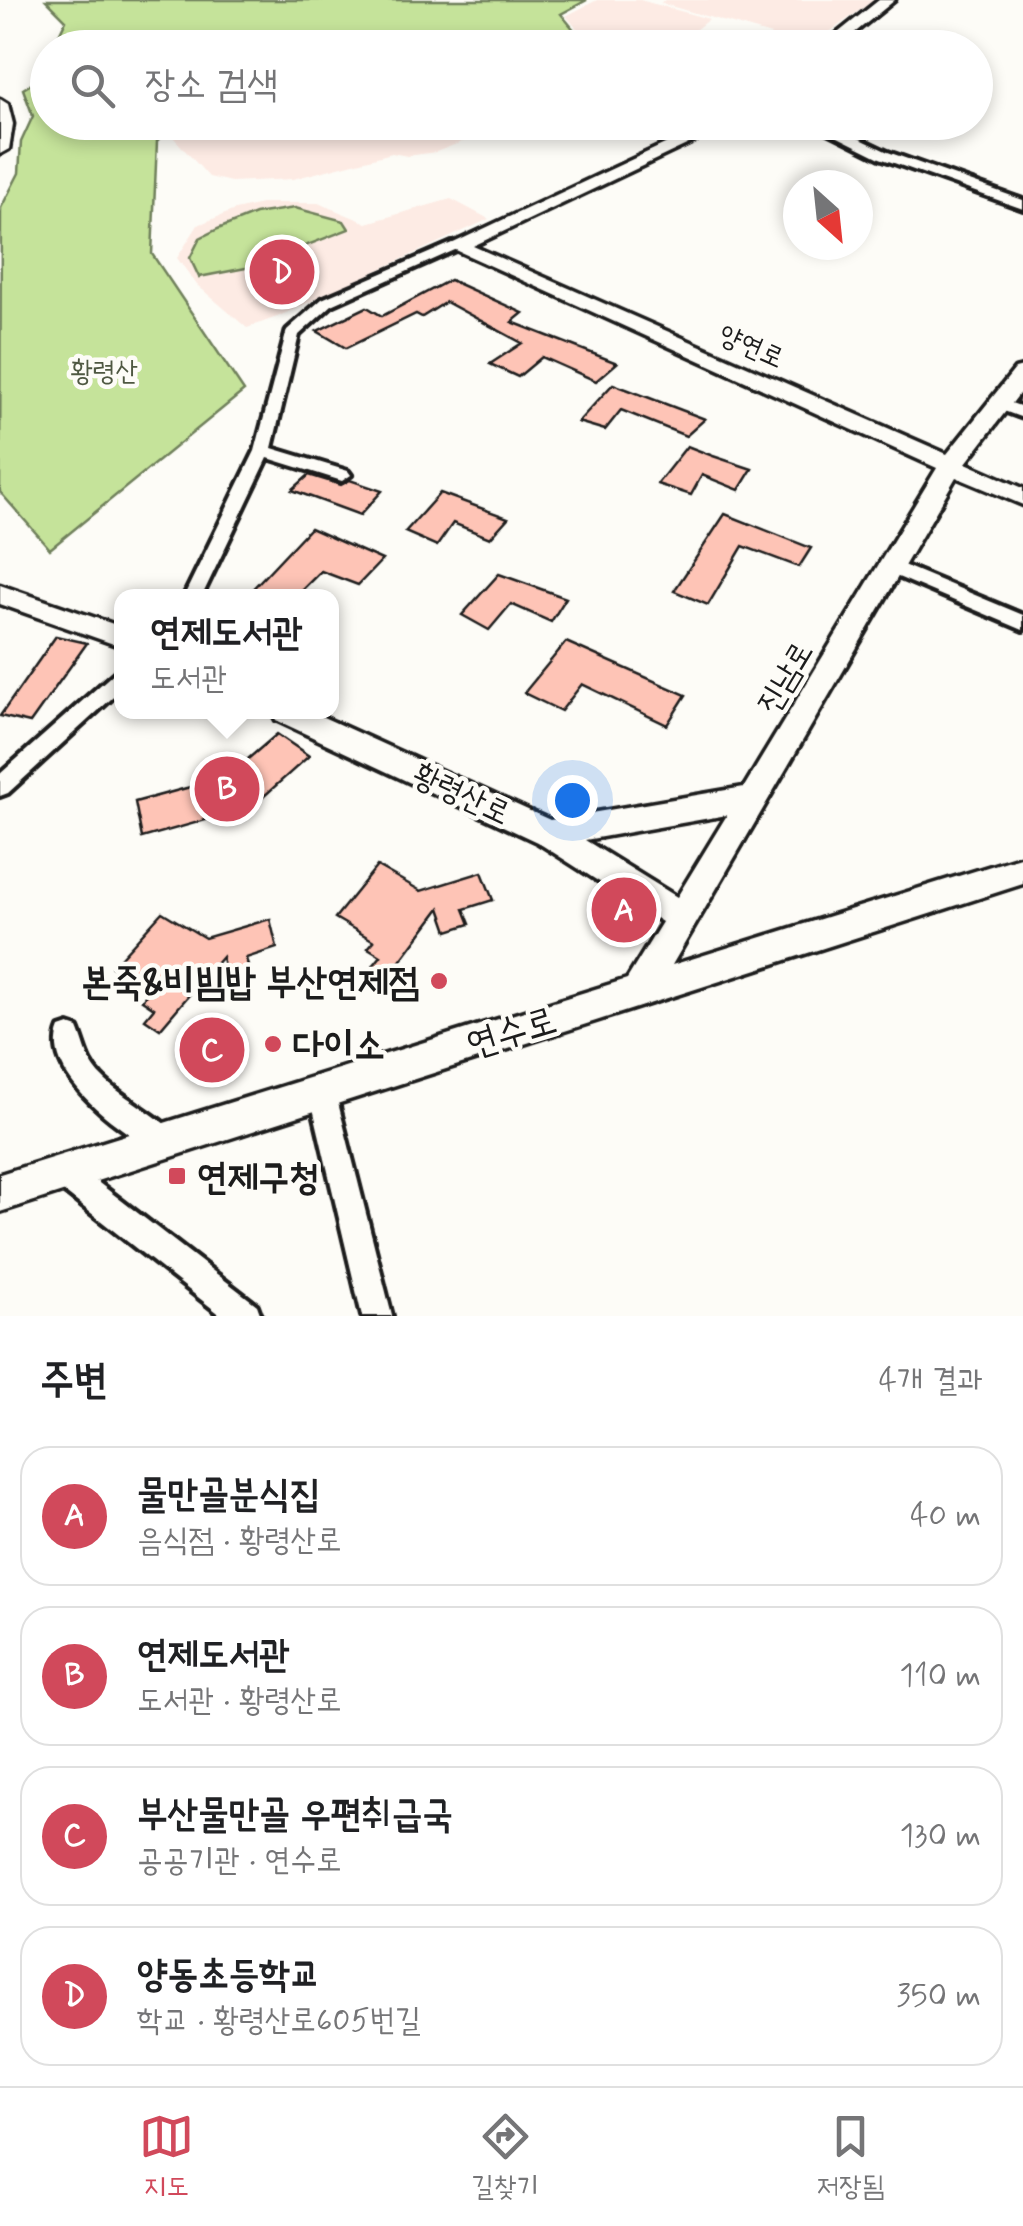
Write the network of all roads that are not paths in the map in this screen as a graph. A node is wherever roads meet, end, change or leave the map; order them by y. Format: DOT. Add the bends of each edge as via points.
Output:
graph roads {
  1 [pos="888,0"];
  2 [pos="849,30"];
  3 [pos="0,104"];
  4 [pos="688,140"];
  5 [pos="852,140"];
  6 [pos="0,149"];
  7 [pos="1023,205"];
  8 [pos="457,246"];
  9 [pos="1023,374"];
  10 [pos="999,404"];
  11 [pos="1023,413"];
  12 [pos="263,451"];
  13 [pos="950,466"];
  14 [pos="342,475"];
  15 [pos="1023,497"];
  16 [pos="891,566"];
  17 [pos="196,589"];
  18 [pos="0,594"];
  19 [pos="1023,623"];
  20 [pos="114,634"];
  21 [pos="114,684"];
  22 [pos="301,719"];
  23 [pos="0,787"];
  24 [pos="752,798"];
  25 [pos="548,833"];
  26 [pos="1023,870"];
  27 [pos="682,917"];
  28 [pos="638,992"];
  29 [pos="69,1038"];
  30 [pos="322,1091"];
  31 [pos="166,1141"];
  32 [pos="64,1173"];
  33 [pos="0,1193"];
  34 [pos="246,1316"];
  35 [pos="377,1316"];
  1 -- 2 [label="street"];
  3 -- 6 [label="street"];
  4 -- 8 [label="street"];
  5 -- 7 [label="street"];
  8 -- 12 [label="street" via="326,302 292,333"];
  8 -- 13 [label="street, 양연로"];
  9 -- 10 [label="street, 진남로"];
  10 -- 11 [label="street"];
  10 -- 13 [label="street, 진남로"];
  12 -- 14 [label="street"];
  12 -- 17 [label="street"];
  13 -- 15 [label="street, 양연로"];
  13 -- 16 [label="street, 진남로"];
  16 -- 19 [label="street"];
  16 -- 24 [label="street, 진남로"];
  18 -- 20 [label="street"];
  21 -- 23 [label="street"];
  22 -- 25 [label="street, 황령산로"];
  24 -- 25 [label="street"];
  24 -- 27 [label="street, 진남로"];
  25 -- 27 [label="street, 황령산로"];
  26 -- 28 [label="street, 연수로"];
  27 -- 28 [label="street, 진남로"];
  28 -- 30 [label="street, 연수로"];
  29 -- 31 [label="street" via="82,1075"];
  30 -- 31 [label="street, 연수로"];
  30 -- 35 [label="street"];
  31 -- 32 [label="street, 연수로"];
  32 -- 33 [label="street, 연수로"];
  32 -- 34 [label="street"];
}
